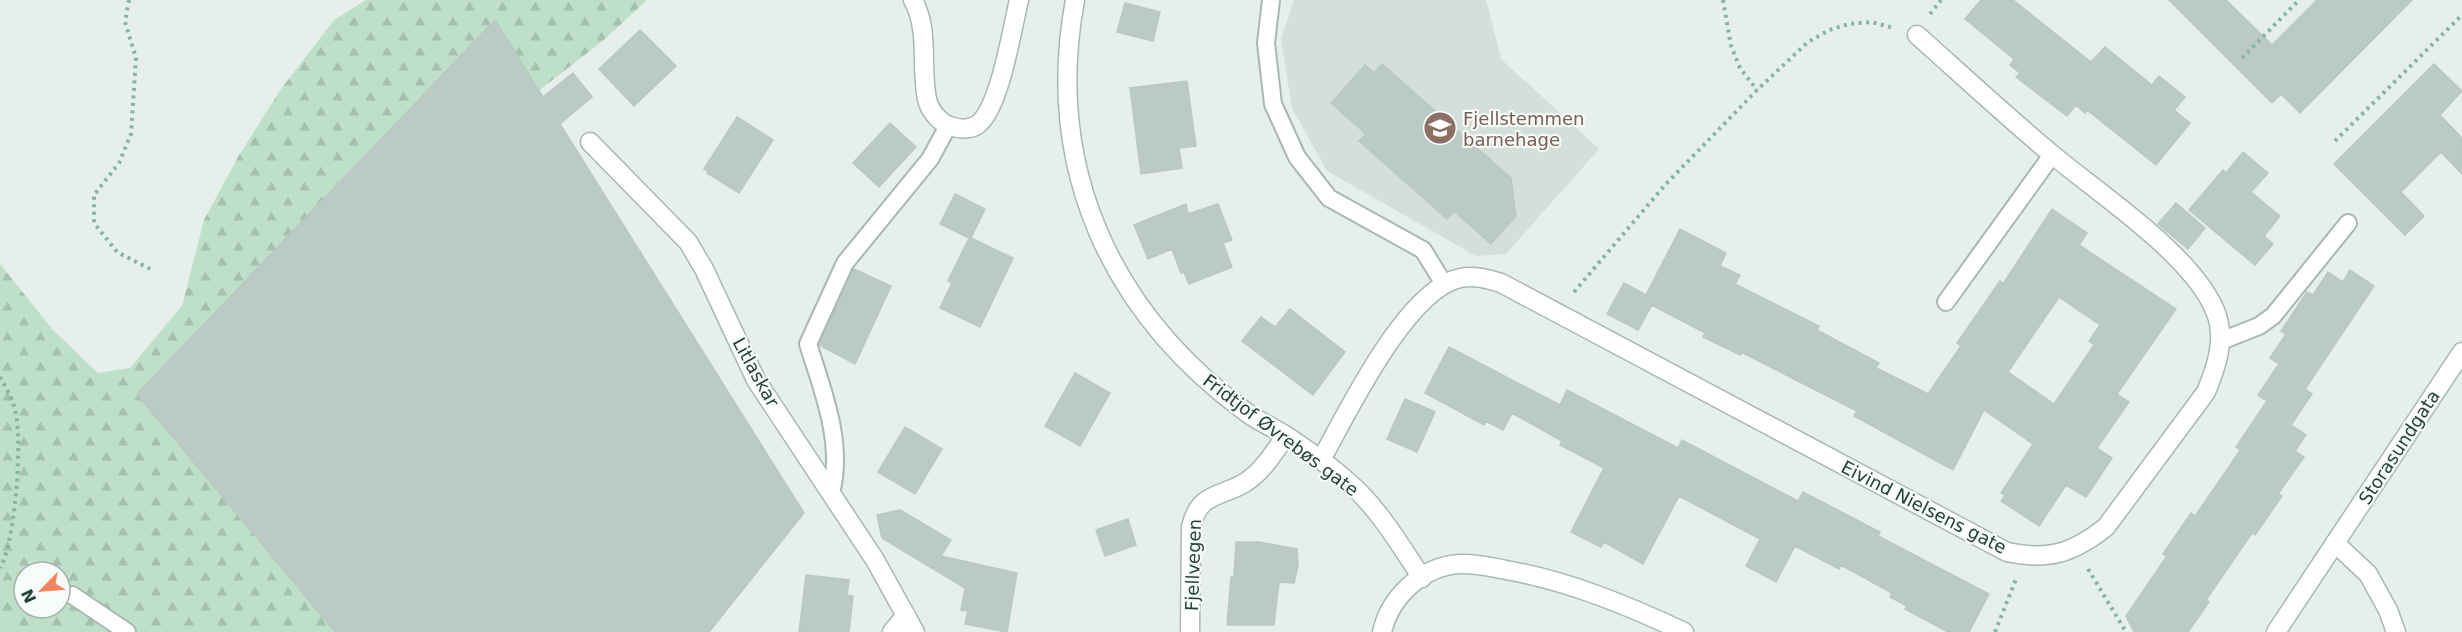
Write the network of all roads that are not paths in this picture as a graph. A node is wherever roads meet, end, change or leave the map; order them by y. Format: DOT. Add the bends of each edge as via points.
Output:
graph roads {
  1 [pos="913,0"];
  2 [pos="1019,0"];
  3 [pos="1075,0"];
  4 [pos="1271,0"];
  5 [pos="1917,35"];
  6 [pos="948,126"];
  7 [pos="590,142"];
  8 [pos="2052,155"];
  9 [pos="2348,223"];
  10 [pos="1444,284"];
  11 [pos="1946,302"];
  12 [pos="2221,341"];
  13 [pos="2462,351"];
  14 [pos="1286,436"];
  15 [pos="1321,460"];
  16 [pos="831,493"];
  17 [pos="2335,543"];
  18 [pos="1422,578"];
  19 [pos="72,595"];
  20 [pos="906,615"];
  21 [pos="127,632"];
  22 [pos="892,632"];
  23 [pos="915,632"];
  24 [pos="1190,632"];
  25 [pos="1382,632"];
  26 [pos="1684,632"];
  27 [pos="2276,632"];
  28 [pos="2396,632"];
  1 -- 6 [label="street" via="924,35 928,102 937,118"];
  2 -- 6 [label="street" via="996,96 988,112 977,125 964,129"];
  3 -- 14 [label="street, Fridtjof Øvrebøs gate" via="1066,71 1068,122 1095,225 1118,275 1153,325 1196,369 1246,412"];
  4 -- 10 [label="lane" via="1266,43 1273,104 1297,158 1329,198 1423,250"];
  5 -- 8 [label="street, Eivind Nielsens gate"];
  6 -- 16 [label="lane" via="930,159 845,263 808,344 828,405 834,470"];
  7 -- 16 [label="street, Litlaskar" via="688,242 756,380"];
  8 -- 11 [label="lane"];
  8 -- 12 [label="street, Eivind Nielsens gate" via="2168,248 2188,270 2206,291 2217,315"];
  9 -- 12 [label="lane" via="2273,316"];
  10 -- 12 [label="street, Eivind Nielsens gate" via="1460,278 1482,277 1501,283 2007,552 2026,556 2046,556 2078,547 2106,527 2206,392"];
  10 -- 15 [label="street, Eivind Nielsens gate" via="1417,307 1383,351"];
  13 -- 17 [label="street, Storasundgata"];
  14 -- 15 [label="street, Fridtjof Øvrebøs gate"];
  14 -- 24 [label="street, Fjellvegen" via="1263,468 1246,482 1206,500 1195,511 1191,526"];
  15 -- 18 [label="street, Fridtjof Øvrebøs gate" via="1366,500"];
  16 -- 20 [label="street, Litlaskar"];
  17 -- 27 [label="street, Storasundgata"];
  17 -- 28 [label="street" via="2368,574"];
  18 -- 25 [label="street" via="1406,588 1390,608"];
  18 -- 26 [label="street" via="1459,564 1527,573 1589,592"];
  19 -- 21 [label="lane"];
  20 -- 22 [label="street"];
  20 -- 23 [label="street, Litlaskar"];
}
